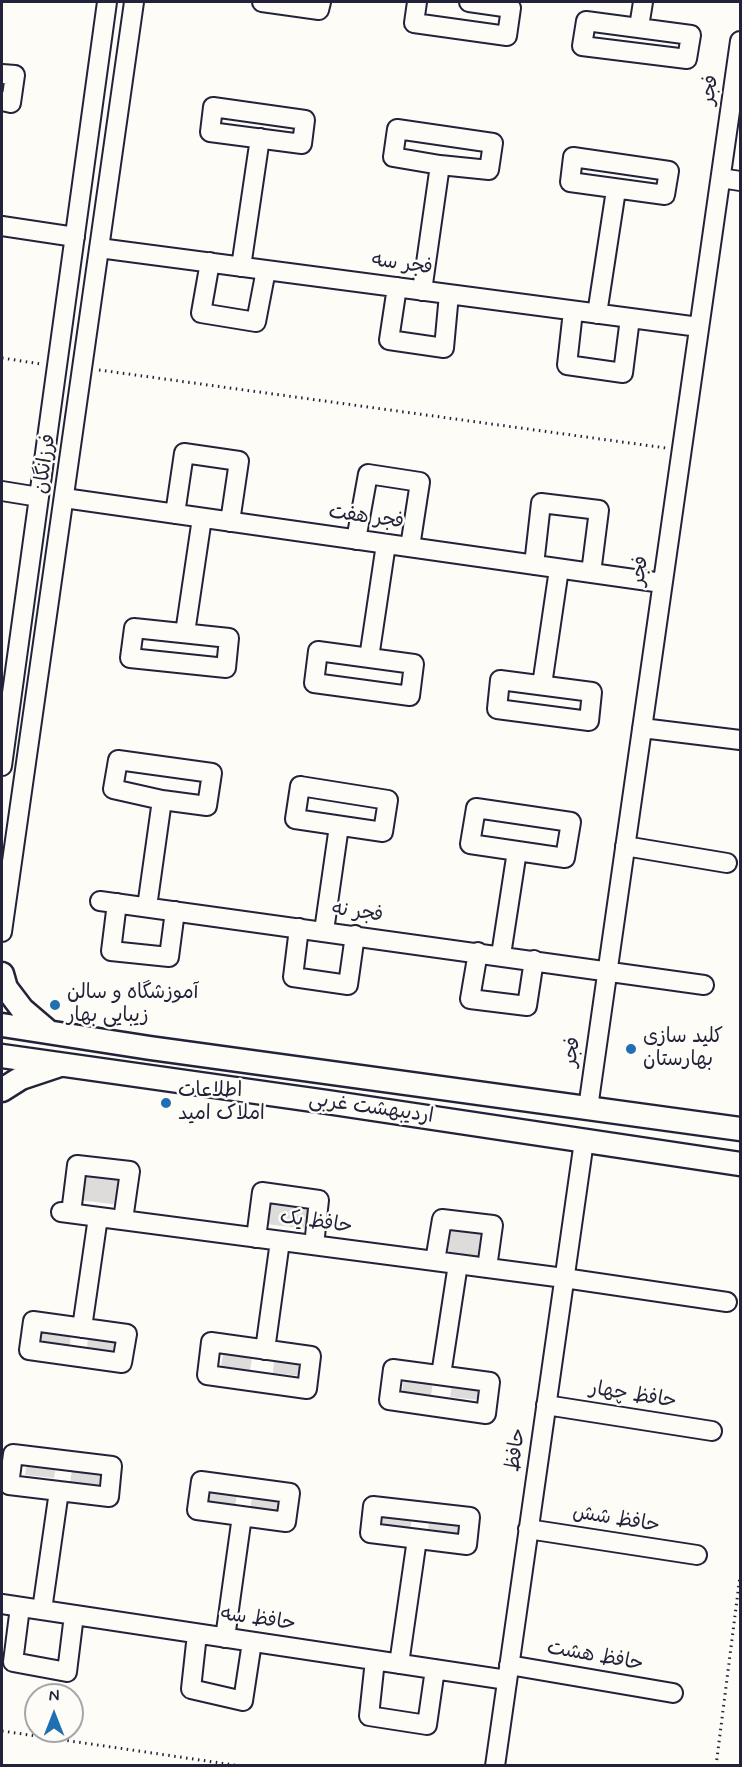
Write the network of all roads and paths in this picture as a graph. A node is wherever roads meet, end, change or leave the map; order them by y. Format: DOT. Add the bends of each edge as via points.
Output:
graph roads {
  1 [pos="107,2"];
  2 [pos="134,2"];
  3 [pos="262,2"];
  4 [pos="321,2"];
  5 [pos="417,2"];
  6 [pos="469,2"];
  7 [pos="643,2"];
  8 [pos="639,27"];
  9 [pos="740,49"];
  10 [pos="2,74"];
  11 [pos="2,101"];
  12 [pos="260,138"];
  13 [pos="440,165"];
  14 [pos="721,178"];
  15 [pos="741,181"];
  16 [pos="616,190"];
  17 [pos="2,225"];
  18 [pos="75,237"];
  19 [pos="99,248"];
  20 [pos="210,262"];
  21 [pos="241,267"];
  22 [pos="266,270"];
  23 [pos="397,287"];
  24 [pos="422,291"];
  25 [pos="449,294"];
  26 [pos="573,311"];
  27 [pos="597,314"];
  28 [pos="630,318"];
  29 [pos="699,327"];
  30 [pos="2,358"];
  31 [pos="57,366"];
  32 [pos="82,368"];
  33 [pos="681,450"];
  34 [pos="2,491"];
  35 [pos="39,497"];
  36 [pos="64,498"];
  37 [pos="175,514"];
  38 [pos="202,518"];
  39 [pos="230,522"];
  40 [pos="356,540"];
  41 [pos="386,544"];
  42 [pos="410,547"];
  43 [pos="534,565"];
  44 [pos="559,569"];
  45 [pos="591,573"];
  46 [pos="662,583"];
  47 [pos="185,633"];
  48 [pos="369,658"];
  49 [pos="542,685"];
  50 [pos="642,728"];
  51 [pos="741,740"];
  52 [pos="2,766"];
  53 [pos="162,800"];
  54 [pos="339,826"];
  55 [pos="625,846"];
  56 [pos="517,851"];
  57 [pos="726,863"];
  58 [pos="147,907"];
  59 [pos="175,911"];
  60 [pos="299,928"];
  61 [pos="324,931"];
  62 [pos="2,932"];
  63 [pos="355,935"];
  64 [pos="478,952"];
  65 [pos="501,956"];
  66 [pos="534,960"];
  67 [pos="607,970"];
  68 [pos="2,974"];
  69 [pos="704,985"];
  70 [pos="2,1025"];
  71 [pos="49,1032"];
  72 [pos="2,1056"];
  73 [pos="61,1064"];
  74 [pos="2,1090"];
  75 [pos="588,1107"];
  76 [pos="741,1129"];
  77 [pos="584,1140"];
  78 [pos="741,1164"];
  79 [pos="98,1217"];
  80 [pos="123,1220"];
  81 [pos="256,1238"];
  82 [pos="280,1241"];
  83 [pos="314,1245"];
  84 [pos="435,1261"];
  85 [pos="458,1264"];
  86 [pos="487,1268"];
  87 [pos="564,1278"];
  88 [pos="727,1302"];
  89 [pos="82,1328"];
  90 [pos="265,1350"];
  91 [pos="441,1375"];
  92 [pos="546,1405"];
  93 [pos="712,1431"];
  94 [pos="59,1491"];
  95 [pos="242,1516"];
  96 [pos="528,1529"];
  97 [pos="417,1539"];
  98 [pos="697,1555"];
  99 [pos="741,1576"];
  100 [pos="11,1606"];
  101 [pos="42,1610"];
  102 [pos="74,1615"];
  103 [pos="197,1634"];
  104 [pos="225,1638"];
  105 [pos="252,1642"];
  106 [pos="375,1660"];
  107 [pos="399,1664"];
  108 [pos="435,1669"];
  109 [pos="508,1672"];
  110 [pos="673,1693"];
  111 [pos="2,1731"];
  112 [pos="241,1766"];
  113 [pos="495,1766"];
  114 [pos="716,1766"];
  1 -- 18 [label="street, فرزانگان"];
  2 -- 19 [label="street, فرزانگان"];
  3 -- 4 [label="street" via="319,10"];
  5 -- 6 [label="street" via="414,23 507,36 511,8"];
  7 -- 8 [label="street"];
  8 -- 8 [label="street" via="691,35 687,59 582,46 585,21"];
  9 -- 14 [label="street, فجر"];
  10 -- 11 [label="street" via="15,75 11,103"];
  12 -- 12 [label="street" via="302,144 305,120 213,106 210,132"];
  12 -- 21 [label="street"];
  13 -- 13 [label="street" via="489,170 493,143 398,129 393,157"];
  13 -- 24 [label="street"];
  14 -- 15 [label="street"];
  14 -- 29 [label="street, فجر"];
  16 -- 16 [label="street" via="664,195 669,171 573,157 570,182"];
  16 -- 27 [label="street"];
  17 -- 18 [label="street"];
  18 -- 31 [label="street, فرزانگان"];
  19 -- 20 [label="street, فجر سه"];
  19 -- 32 [label="street, فرزانگان"];
  20 -- 21 [label="street, فجر سه"];
  20 -- 22 [label="street" via="201,313 256,322"];
  21 -- 22 [label="street, فجر سه"];
  22 -- 23 [label="street, فجر سه"];
  23 -- 24 [label="street, فجر سه"];
  23 -- 25 [label="street" via="389,340 444,348"];
  24 -- 25 [label="street, فجر سه"];
  25 -- 26 [label="street, فجر سه"];
  26 -- 27 [label="street, فجر سه"];
  26 -- 28 [label="street" via="567,365 622,373"];
  27 -- 28 [label="street, فجر سه"];
  28 -- 29 [label="street, فجر سه"];
  29 -- 33 [label="street, فجر"];
  30 -- 31 [label="path"];
  31 -- 35 [label="street, فرزانگان"];
  32 -- 33 [label="path"];
  32 -- 36 [label="street, فرزانگان"];
  33 -- 46 [label="street, فجر"];
  34 -- 35 [label="street"];
  35 -- 52 [label="street, فرزانگان"];
  36 -- 37 [label="street, فجر هفت"];
  36 -- 62 [label="street, فرزانگان"];
  37 -- 38 [label="street, فجر هفت"];
  37 -- 39 [label="street" via="183,453 206,456 239,461"];
  38 -- 39 [label="street, فجر هفت"];
  38 -- 47 [label="street"];
  39 -- 40 [label="street, فجر هفت"];
  40 -- 41 [label="street, فجر هفت"];
  40 -- 42 [label="street" via="368,474 420,482"];
  41 -- 42 [label="street, فجر هفت"];
  41 -- 48 [label="street"];
  42 -- 43 [label="street, فجر هفت"];
  43 -- 44 [label="street, فجر هفت"];
  43 -- 45 [label="street" via="541,503 598,510"];
  44 -- 45 [label="street, فجر هفت"];
  44 -- 49 [label="street"];
  45 -- 46 [label="street, فجر هفت"];
  46 -- 50 [label="street, فجر"];
  47 -- 47 [label="street" via="229,638 226,668 130,658 134,628"];
  48 -- 48 [label="street" via="414,664 410,696 314,683 318,651"];
  49 -- 49 [label="street" via="592,692 589,721 497,709 500,680"];
  50 -- 51 [label="street"];
  50 -- 55 [label="street, فجر"];
  53 -- 53 [label="street" via="207,806 212,772 118,760 113,789"];
  53 -- 58 [label="street"];
  54 -- 54 [label="street" via="383,832 388,800 300,786 295,819"];
  54 -- 61 [label="street"];
  55 -- 57 [label="street"];
  55 -- 67 [label="street, فجر"];
  56 -- 56 [label="street" via="566,858 571,822 476,808 470,844"];
  56 -- 65 [label="street"];
  58 -- 59 [label="street, فجر نه"];
  58 -- 59 [label="street, فجر نه" via="108,902 111,951 169,957"];
  59 -- 60 [label="street, فجر نه"];
  60 -- 61 [label="street, فجر نه"];
  60 -- 63 [label="street" via="293,977 348,985"];
  61 -- 63 [label="street, فجر نه"];
  63 -- 64 [label="street, فجر نه"];
  64 -- 65 [label="street, فجر نه"];
  64 -- 66 [label="street" via="470,999 527,1006"];
  65 -- 66 [label="street, فجر نه"];
  66 -- 67 [label="street, فجر نه"];
  67 -- 69 [label="street, فجر نه"];
  67 -- 75 [label="street, فجر"];
  68 -- 71 [label="main road" via="6,988 22,1009"];
  70 -- 71 [label="main road, اردیبهشت غربی"];
  71 -- 75 [label="main road, اردیبهشت غربی"];
  72 -- 73 [label="main road, اردیبهشت غربی"];
  73 -- 74 [label="main road" via="21,1078"];
  73 -- 77 [label="main road, اردیبهشت غربی"];
  75 -- 76 [label="main road, اردیبهشت غربی"];
  77 -- 78 [label="main road, اردیبهشت غربی"];
  77 -- 87 [label="street, حافظ"];
  79 -- 80 [label="street, حافظ یک"];
  79 -- 80 [label="street, حافظ یک" via="66,1212 77,1165 130,1171"];
  79 -- 89 [label="street"];
  80 -- 81 [label="street, حافظ یک"];
  81 -- 82 [label="street, حافظ یک"];
  81 -- 83 [label="street" via="262,1192 319,1200"];
  82 -- 83 [label="street, حافظ یک"];
  82 -- 90 [label="street"];
  83 -- 84 [label="street, حافظ یک"];
  84 -- 85 [label="street, حافظ یک"];
  84 -- 86 [label="street" via="442,1219 462,1221 493,1226"];
  85 -- 86 [label="street, حافظ یک"];
  85 -- 91 [label="street"];
  86 -- 87 [label="street, حافظ یک"];
  87 -- 88 [label="street, حافظ یک"];
  87 -- 92 [label="street, حافظ"];
  89 -- 89 [label="street" via="127,1334 122,1363 29,1350 33,1322"];
  90 -- 90 [label="street" via="311,1356 307,1389 207,1375 212,1342"];
  91 -- 91 [label="street" via="490,1383 486,1414 389,1400 393,1369"];
  92 -- 93 [label="street, حافظ چهار"];
  92 -- 96 [label="street, حافظ"];
  94 -- 94 [label="street" via="9,1485 13,1454 112,1466 109,1497"];
  94 -- 101 [label="street"];
  95 -- 95 [label="street" via="197,1510 201,1482 290,1493 286,1522"];
  95 -- 104 [label="street"];
  96 -- 98 [label="street, حافظ شش"];
  96 -- 109 [label="street, حافظ"];
  97 -- 97 [label="street" via="370,1533 373,1506 470,1517 467,1545"];
  97 -- 107 [label="street"];
  99 -- 114 [label="path"];
  100 -- 101 [label="street, حافظ سه"];
  100 -- 102 [label="street" via="13,1662 67,1672"];
  101 -- 102 [label="street, حافظ سه"];
  102 -- 103 [label="street, حافظ سه"];
  103 -- 104 [label="street, حافظ سه"];
  103 -- 105 [label="street" via="191,1689 243,1701"];
  104 -- 105 [label="street, حافظ سه"];
  105 -- 106 [label="street, حافظ سه"];
  106 -- 107 [label="street, حافظ سه"];
  106 -- 108 [label="street" via="369,1716 427,1725"];
  107 -- 108 [label="street, حافظ سه"];
  108 -- 109 [label="street, حافظ سه"];
  109 -- 110 [label="street, حافظ هشت"];
  109 -- 113 [label="street, حافظ"];
  111 -- 112 [label="path"];
}
